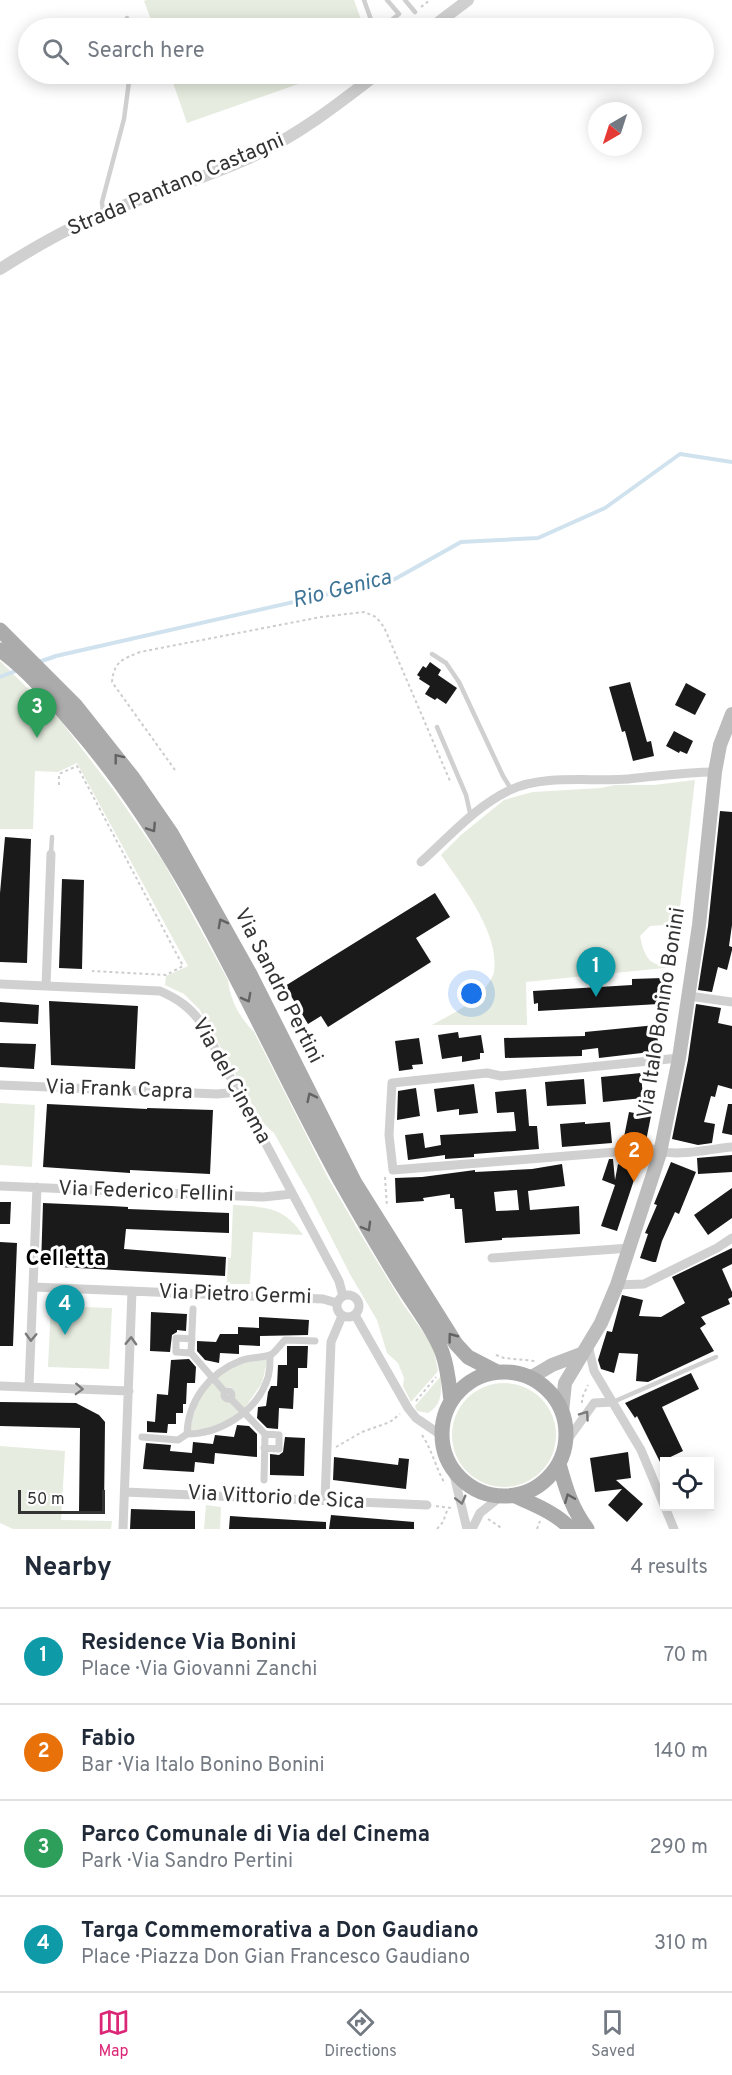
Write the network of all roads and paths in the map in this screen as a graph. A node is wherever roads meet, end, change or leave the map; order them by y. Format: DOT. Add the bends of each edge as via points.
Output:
graph roads {
  1 [pos="364,0"];
  2 [pos="387,0"];
  3 [pos="405,0"];
  4 [pos="430,0"];
  5 [pos="468,0"];
  6 [pos="415,12"];
  7 [pos="370,18"];
  8 [pos="394,18"];
  9 [pos="444,18"];
  10 [pos="129,84"];
  11 [pos="364,84"];
  12 [pos="103,213"];
  13 [pos="0,269"];
  14 [pos="0,630"];
  15 [pos="11,652"];
  16 [pos="432,654"];
  17 [pos="45,682"];
  18 [pos="732,714"];
  19 [pos="437,727"];
  20 [pos="175,770"];
  21 [pos="715,772"];
  22 [pos="59,784"];
  23 [pos="453,789"];
  24 [pos="511,789"];
  25 [pos="471,817"];
  26 [pos="52,837"];
  27 [pos="51,854"];
  28 [pos="421,862"];
  29 [pos="92,971"];
  30 [pos="0,984"];
  31 [pos="46,986"];
  32 [pos="688,996"];
  33 [pos="732,1002"];
  34 [pos="679,1058"];
  35 [pos="0,1085"];
  36 [pos="238,1092"];
  37 [pos="732,1147"];
  38 [pos="660,1153"];
  39 [pos="393,1170"];
  40 [pos="0,1186"];
  41 [pos="37,1187"];
  42 [pos="292,1194"];
  43 [pos="387,1208"];
  44 [pos="732,1238"];
  45 [pos="630,1248"];
  46 [pos="492,1258"];
  47 [pos="617,1285"];
  48 [pos="33,1287"];
  49 [pos="132,1291"];
  50 [pos="340,1299"];
  51 [pos="193,1309"];
  52 [pos="355,1315"];
  53 [pos="342,1316"];
  54 [pos="192,1339"];
  55 [pos="315,1341"];
  56 [pos="585,1349"];
  57 [pos="191,1353"];
  58 [pos="270,1355"];
  59 [pos="495,1355"];
  60 [pos="716,1357"];
  61 [pos="542,1361"];
  62 [pos="439,1372"];
  63 [pos="497,1372"];
  64 [pos="212,1378"];
  65 [pos="530,1378"];
  66 [pos="588,1385"];
  67 [pos="0,1386"];
  68 [pos="29,1387"];
  69 [pos="129,1391"];
  70 [pos="451,1401"];
  71 [pos="613,1402"];
  72 [pos="413,1405"];
  73 [pos="583,1409"];
  74 [pos="244,1412"];
  75 [pos="562,1412"];
  76 [pos="405,1418"];
  77 [pos="187,1434"];
  78 [pos="265,1434"];
  79 [pos="422,1434"];
  80 [pos="441,1435"];
  81 [pos="142,1437"];
  82 [pos="566,1442"];
  83 [pos="264,1448"];
  84 [pos="327,1452"];
  85 [pos="559,1464"];
  86 [pos="453,1471"];
  87 [pos="264,1480"];
  88 [pos="448,1490"];
  89 [pos="125,1492"];
  90 [pos="508,1496"];
  91 [pos="325,1500"];
  92 [pos="427,1505"];
  93 [pos="448,1508"];
  94 [pos="456,1508"];
  95 [pos="488,1519"];
  96 [pos="541,1519"];
  97 [pos="123,1529"];
  98 [pos="437,1529"];
  99 [pos="467,1529"];
  100 [pos="472,1529"];
  101 [pos="503,1529"];
  102 [pos="537,1529"];
  103 [pos="572,1529"];
  104 [pos="587,1529"];
  105 [pos="674,1529"];
  1 -- 7 [label="lane"];
  2 -- 8 [label="lane" via="399,14"];
  3 -- 6 [label="lane"];
  4 -- 6 [label="path"];
  5 -- 9 [label="street"];
  10 -- 12 [label="lane" via="102,202"];
  11 -- 12 [label="street, Strada Pantano Castagni" via="297,132 252,156"];
  12 -- 13 [label="street, Strada Pantano Castagni"];
  14 -- 15 [label="main road, Via Sandro Pertini"];
  15 -- 17 [label="main road, Via Sandro Pertini"];
  16 -- 24 [label="lane" via="446,663 459,682"];
  63 -- 17 [label="main road, Via Sandro Pertini, one-way" via="468,1357 443,1326 355,1183 251,976 171,833 105,740"];
  17 -- 70 [label="main road, Via Sandro Pertini, one-way" via="119,778 186,882 340,1180 441,1350"];
  18 -- 21 [label="main road, Via Italo Bonino Bonini"];
  19 -- 25 [label="lane" via="466,795"];
  20 -- 23 [label="path" via="117,692 112,681 113,669 122,660 163,647 364,612 384,627"];
  21 -- 24 [label="street" via="534,783"];
  21 -- 32 [label="main road, Via Italo Bonino Bonini"];
  22 -- 29 [label="path" via="59,774 77,766 183,966 166,975"];
  24 -- 25 [label="street"];
  25 -- 28 [label="street"];
  26 -- 27 [label="lane"];
  27 -- 31 [label="street"];
  30 -- 31 [label="street, Via del Cinema"];
  31 -- 36 [label="street, Via del Cinema" via="160,991 178,999 202,1024"];
  32 -- 33 [label="street"];
  32 -- 34 [label="main road, Via Italo Bonino Bonini"];
  34 -- 38 [label="main road, Via Italo Bonino Bonini"];
  34 -- 39 [label="street" via="392,1083"];
  35 -- 36 [label="street, Via Frank Capra"];
  36 -- 42 [label="street, Via del Cinema"];
  37 -- 38 [label="street"];
  38 -- 39 [label="street" via="652,1149"];
  38 -- 45 [label="main road, Via Italo Bonino Bonini"];
  39 -- 43 [label="path" via="385,1175"];
  40 -- 41 [label="street, Via Federico Fellini"];
  41 -- 42 [label="street, Via Federico Fellini" via="263,1197"];
  41 -- 48 [label="street"];
  42 -- 50 [label="street, Via del Cinema" via="339,1281"];
  44 -- 47 [label="street" via="644,1284"];
  45 -- 46 [label="street"];
  45 -- 47 [label="main road, Via Italo Bonino Bonini"];
  47 -- 56 [label="main road, Via Italo Bonino Bonini"];
  48 -- 49 [label="street, Via Pietro Germi"];
  48 -- 68 [label="street, one-way"];
  49 -- 50 [label="street, Via Pietro Germi"];
  69 -- 49 [label="street, one-way"];
  50 -- 52 [label="street, Via del Cinema" via="351,1295 356,1299 359,1306"];
  50 -- 53 [label="street, Via del Cinema" via="338,1310"];
  51 -- 54 [label="street"];
  52 -- 53 [label="street"];
  52 -- 80 [label="street, Via del Cinema" via="408,1408"];
  53 -- 84 [label="street" via="331,1342"];
  54 -- 57 [label="street"];
  54 -- 57 [label="street" via="176,1338 176,1352"];
  55 -- 58 [label="street" via="285,1340"];
  56 -- 65 [label="main road"];
  56 -- 71 [label="street"];
  56 -- 75 [label="main road, Via Italo Bonino Bonini" via="565,1383"];
  57 -- 64 [label="street"];
  58 -- 64 [label="street" via="242,1360"];
  58 -- 74 [label="street" via="266,1385"];
  59 -- 61 [label="path"];
  60 -- 71 [label="lane"];
  62 -- 72 [label="path"];
  63 -- 65 [label="main road"];
  63 -- 70 [label="main road" via="463,1387"];
  64 -- 74 [label="street"];
  64 -- 77 [label="street" via="195,1401"];
  65 -- 75 [label="main road" via="544,1386"];
  66 -- 73 [label="path" via="582,1398"];
  67 -- 68 [label="street"];
  68 -- 69 [label="street, one-way"];
  69 -- 89 [label="street"];
  70 -- 80 [label="main road" via="443,1417"];
  82 -- 71 [label="street, one-way" via="594,1403"];
  71 -- 105 [label="street" via="641,1450"];
  74 -- 77 [label="street" via="215,1430"];
  74 -- 78 [label="street"];
  75 -- 82 [label="main road"];
  76 -- 84 [label="path" via="401,1413"];
  77 -- 81 [label="street" via="178,1440"];
  78 -- 83 [label="street"];
  78 -- 83 [label="street" via="279,1435 279,1449"];
  79 -- 88 [label="path"];
  80 -- 86 [label="main road" via="444,1454"];
  82 -- 85 [label="main road"];
  83 -- 87 [label="street"];
  84 -- 91 [label="street"];
  85 -- 90 [label="main road" via="548,1479 532,1490"];
  104 -- 85 [label="main road, one-way" via="567,1494"];
  86 -- 90 [label="main road" via="482,1493"];
  86 -- 99 [label="street, one-way"];
  89 -- 91 [label="street, Via Vittorio de Sica"];
  89 -- 97 [label="street"];
  90 -- 100 [label="street" via="480,1514"];
  90 -- 103 [label="main road" via="544,1509"];
  91 -- 92 [label="street, Via Vittorio de Sica"];
  92 -- 93 [label="path"];
  93 -- 94 [label="path"];
  93 -- 98 [label="path"];
  95 -- 101 [label="path"];
  96 -- 102 [label="path"];
}
